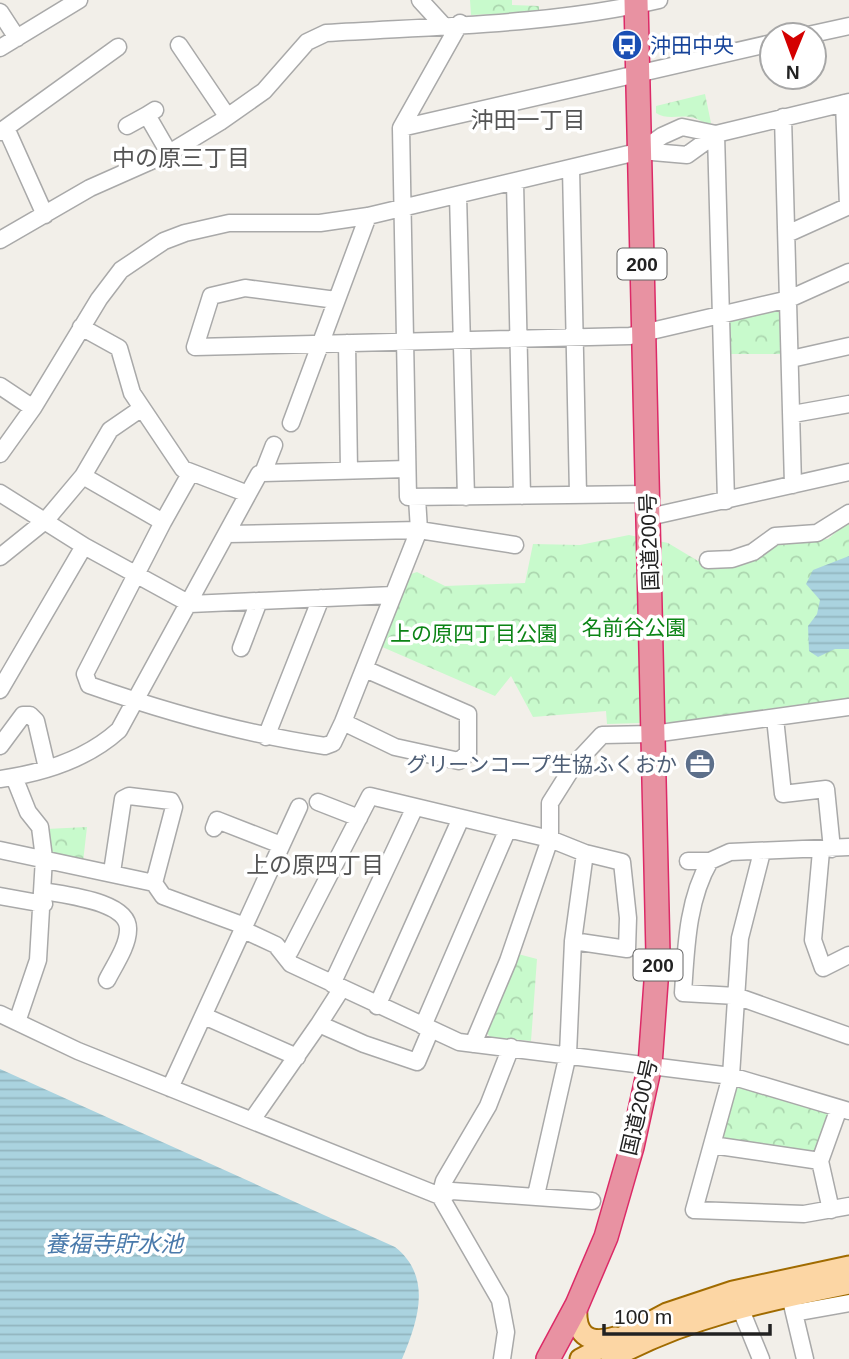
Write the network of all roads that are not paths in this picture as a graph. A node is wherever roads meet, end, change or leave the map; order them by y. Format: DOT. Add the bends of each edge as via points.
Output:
graph roads {
  1 [pos="79,0"];
  2 [pos="421,0"];
  3 [pos="551,0"];
  4 [pos="659,0"];
  5 [pos="636,3"];
  6 [pos="0,12"];
  7 [pos="550,18"];
  8 [pos="460,23"];
  9 [pos="442,24"];
  10 [pos="849,26"];
  11 [pos="828,31"];
  12 [pos="17,38"];
  13 [pos="179,45"];
  14 [pos="758,46"];
  15 [pos="118,47"];
  16 [pos="0,48"];
  17 [pos="639,74"];
  18 [pos="847,102"];
  19 [pos="227,116"];
  20 [pos="783,117"];
  21 [pos="127,126"];
  22 [pos="401,128"];
  23 [pos="3,130"];
  24 [pos="716,134"];
  25 [pos="641,151"];
  26 [pos="169,153"];
  27 [pos="571,168"];
  28 [pos="514,182"];
  29 [pos="458,195"];
  30 [pos="848,206"];
  31 [pos="401,209"];
  32 [pos="45,215"];
  33 [pos="368,216"];
  34 [pos="787,234"];
  35 [pos="0,240"];
  36 [pos="849,272"];
  37 [pos="789,299"];
  38 [pos="336,300"];
  39 [pos="721,316"];
  40 [pos="81,327"];
  41 [pos="643,331"];
  42 [pos="575,338"];
  43 [pos="462,339"];
  44 [pos="519,339"];
  45 [pos="405,342"];
  46 [pos="322,343"];
  47 [pos="347,344"];
  48 [pos="849,346"];
  49 [pos="791,359"];
  50 [pos="0,386"];
  51 [pos="849,404"];
  52 [pos="33,408"];
  53 [pos="142,408"];
  54 [pos="793,414"];
  55 [pos="291,423"];
  56 [pos="274,445"];
  57 [pos="0,454"];
  58 [pos="407,469"];
  59 [pos="349,470"];
  60 [pos="849,472"];
  61 [pos="263,473"];
  62 [pos="190,474"];
  63 [pos="83,476"];
  64 [pos="793,485"];
  65 [pos="0,493"];
  66 [pos="248,494"];
  67 [pos="578,494"];
  68 [pos="648,494"];
  69 [pos="522,496"];
  70 [pos="466,497"];
  71 [pos="417,498"];
  72 [pos="726,501"];
  73 [pos="849,513"];
  74 [pos="46,520"];
  75 [pos="163,522"];
  76 [pos="649,523"];
  77 [pos="419,530"];
  78 [pos="227,534"];
  79 [pos="515,545"];
  80 [pos="84,546"];
  81 [pos="0,557"];
  82 [pos="708,560"];
  83 [pos="138,575"];
  84 [pos="393,596"];
  85 [pos="321,598"];
  86 [pos="260,601"];
  87 [pos="190,604"];
  88 [pos="240,648"];
  89 [pos="365,669"];
  90 [pos="0,690"];
  91 [pos="134,701"];
  92 [pos="849,707"];
  93 [pos="775,718"];
  94 [pos="343,722"];
  95 [pos="653,727"];
  96 [pos="266,737"];
  97 [pos="0,746"];
  98 [pos="47,768"];
  99 [pos="7,778"];
  100 [pos="318,802"];
  101 [pos="299,807"];
  102 [pos="415,807"];
  103 [pos="359,818"];
  104 [pos="461,818"];
  105 [pos="217,821"];
  106 [pos="507,831"];
  107 [pos="550,839"];
  108 [pos="281,845"];
  109 [pos="834,849"];
  110 [pos="0,850"];
  111 [pos="762,852"];
  112 [pos="585,853"];
  113 [pos="44,858"];
  114 [pos="688,861"];
  115 [pos="710,861"];
  116 [pos="112,872"];
  117 [pos="154,883"];
  118 [pos="0,896"];
  119 [pos="44,897"];
  120 [pos="242,925"];
  121 [pos="573,941"];
  122 [pos="849,955"];
  123 [pos="285,956"];
  124 [pos="107,980"];
  125 [pos="337,986"];
  126 [pos="736,996"];
  127 [pos="377,1006"];
  128 [pos="0,1014"];
  129 [pos="204,1016"];
  130 [pos="17,1022"];
  131 [pos="319,1024"];
  132 [pos="427,1027"];
  133 [pos="849,1036"];
  134 [pos="474,1044"];
  135 [pos="511,1047"];
  136 [pos="568,1054"];
  137 [pos="297,1057"];
  138 [pos="650,1065"];
  139 [pos="731,1076"];
  140 [pos="170,1088"];
  141 [pos="844,1110"];
  142 [pos="252,1120"];
  143 [pos="712,1145"];
  144 [pos="820,1161"];
  145 [pos="536,1195"];
  146 [pos="440,1196"];
  147 [pos="603,1203"];
  148 [pos="849,1206"];
  149 [pos="831,1210"];
  150 [pos="849,1266"];
  151 [pos="849,1284"];
  152 [pos="736,1299"];
  153 [pos="849,1303"];
  154 [pos="577,1305"];
  155 [pos="792,1305"];
  156 [pos="618,1336"];
  157 [pos="502,1359"];
  158 [pos="531,1359"];
  159 [pos="548,1359"];
  160 [pos="580,1359"];
  161 [pos="611,1359"];
  162 [pos="761,1359"];
  163 [pos="805,1359"];
  1 -- 12 [label="street"];
  2 -- 9 [label="street"];
  3 -- 7 [label="street"];
  4 -- 5 [label="street"];
  5 -- 7 [label="street"];
  5 -- 17 [label="highway, 国道200号 / 200"];
  6 -- 12 [label="street"];
  7 -- 8 [label="street"];
  8 -- 9 [label="street"];
  8 -- 22 [label="street"];
  9 -- 19 [label="street" via="326,33 307,42 264,91"];
  10 -- 11 [label="street"];
  12 -- 16 [label="street"];
  13 -- 19 [label="street"];
  14 -- 17 [label="street"];
  15 -- 23 [label="street"];
  17 -- 22 [label="street"];
  17 -- 25 [label="highway, 国道200号 / 200"];
  18 -- 20 [label="street"];
  18 -- 30 [label="street"];
  19 -- 26 [label="street"];
  20 -- 24 [label="street"];
  20 -- 34 [label="street"];
  21 -- 26 [label="street" via="151,113"];
  22 -- 31 [label="street"];
  23 -- 32 [label="street"];
  24 -- 25 [label="street" via="687,155"];
  24 -- 25 [label="street" via="682,127"];
  24 -- 39 [label="street"];
  25 -- 27 [label="street"];
  25 -- 41 [label="highway, 国道200号 / 200"];
  26 -- 32 [label="street" via="106,179"];
  27 -- 28 [label="street"];
  27 -- 42 [label="street"];
  28 -- 29 [label="street"];
  28 -- 44 [label="street"];
  29 -- 31 [label="street"];
  29 -- 43 [label="street"];
  30 -- 34 [label="street"];
  31 -- 33 [label="street"];
  31 -- 45 [label="street"];
  32 -- 35 [label="street"];
  33 -- 38 [label="street"];
  33 -- 40 [label="street" via="277,225 229,223 185,233 148,249 121,270"];
  34 -- 37 [label="street"];
  36 -- 37 [label="street"];
  37 -- 39 [label="street"];
  37 -- 49 [label="street"];
  38 -- 46 [label="street"];
  38 -- 46 [label="street" via="245,288 211,296 195,347"];
  39 -- 41 [label="street"];
  39 -- 72 [label="street"];
  40 -- 52 [label="street"];
  40 -- 53 [label="street" via="119,348 132,393"];
  41 -- 42 [label="street" via="629,336"];
  41 -- 68 [label="highway, 国道200号 / 200"];
  42 -- 44 [label="street"];
  42 -- 67 [label="street"];
  43 -- 44 [label="street"];
  43 -- 45 [label="street"];
  43 -- 70 [label="street"];
  44 -- 69 [label="street"];
  45 -- 47 [label="street"];
  45 -- 58 [label="street"];
  46 -- 47 [label="street"];
  46 -- 55 [label="street"];
  47 -- 59 [label="street"];
  48 -- 49 [label="street"];
  49 -- 54 [label="street"];
  50 -- 52 [label="street"];
  51 -- 54 [label="street"];
  52 -- 57 [label="street"];
  53 -- 62 [label="street"];
  53 -- 63 [label="street" via="110,430"];
  54 -- 64 [label="street"];
  56 -- 61 [label="street"];
  58 -- 59 [label="street"];
  58 -- 71 [label="street" via="408,497"];
  59 -- 61 [label="street"];
  60 -- 64 [label="street"];
  61 -- 66 [label="street"];
  62 -- 66 [label="street"];
  62 -- 75 [label="street"];
  63 -- 74 [label="street"];
  63 -- 75 [label="street"];
  64 -- 72 [label="street"];
  65 -- 74 [label="street"];
  66 -- 78 [label="street"];
  67 -- 68 [label="street"];
  67 -- 69 [label="street"];
  68 -- 76 [label="highway, 国道200号 / 200"];
  69 -- 70 [label="street"];
  70 -- 71 [label="street"];
  71 -- 77 [label="street"];
  72 -- 76 [label="street"];
  73 -- 82 [label="street" via="817,533 775,536 753,552"];
  74 -- 80 [label="street"];
  74 -- 81 [label="street"];
  75 -- 83 [label="street"];
  76 -- 95 [label="highway, 国道200号 / 200"];
  77 -- 78 [label="street"];
  77 -- 79 [label="street"];
  77 -- 84 [label="street"];
  78 -- 87 [label="street"];
  80 -- 83 [label="street"];
  80 -- 90 [label="street"];
  83 -- 87 [label="street"];
  83 -- 91 [label="street" via="85,674 89,685"];
  84 -- 85 [label="street"];
  84 -- 89 [label="street"];
  85 -- 86 [label="street"];
  85 -- 96 [label="street"];
  86 -- 87 [label="street"];
  86 -- 88 [label="street"];
  87 -- 91 [label="street"];
  89 -- 94 [label="street"];
  89 -- 94 [label="street" via="468,714 467,753 459,761 395,747"];
  91 -- 96 [label="street"];
  91 -- 98 [label="street" via="119,730 102,745"];
  92 -- 93 [label="street"];
  93 -- 95 [label="street"];
  93 -- 109 [label="street" via="783,794 826,789"];
  94 -- 96 [label="street" via="333,743 325,746"];
  95 -- 107 [label="street" via="601,735 574,765 550,803"];
  95 -- 138 [label="highway, 国道200号 / 200" via="658,954"];
  97 -- 98 [label="street" via="23,715 30,715 36,721"];
  98 -- 99 [label="street"];
  99 -- 113 [label="street" via="40,827"];
  100 -- 103 [label="street"];
  101 -- 108 [label="street"];
  102 -- 103 [label="street" via="370,796"];
  102 -- 104 [label="street"];
  102 -- 125 [label="street"];
  103 -- 123 [label="street"];
  104 -- 106 [label="street"];
  104 -- 127 [label="street"];
  105 -- 108 [label="street"];
  106 -- 107 [label="street"];
  106 -- 132 [label="street"];
  107 -- 112 [label="street"];
  107 -- 134 [label="street"];
  108 -- 120 [label="street"];
  109 -- 111 [label="street"];
  109 -- 122 [label="street" via="813,940 823,968"];
  110 -- 113 [label="street"];
  111 -- 115 [label="street" via="730,852"];
  111 -- 126 [label="street" via="740,938"];
  112 -- 121 [label="street"];
  112 -- 121 [label="street" via="622,862 627,949"];
  113 -- 116 [label="street"];
  113 -- 119 [label="street"];
  114 -- 115 [label="street"];
  115 -- 126 [label="street" via="688,927 683,993"];
  116 -- 117 [label="street"];
  116 -- 117 [label="street" via="124,799 178,802"];
  117 -- 120 [label="street" via="163,896"];
  118 -- 119 [label="street"];
  119 -- 124 [label="street" via="107,905 123,915 128,933"];
  119 -- 130 [label="street" via="38,960"];
  120 -- 123 [label="street" via="276,945"];
  120 -- 129 [label="street"];
  121 -- 136 [label="street"];
  123 -- 125 [label="street" via="291,964"];
  125 -- 127 [label="street"];
  125 -- 131 [label="street"];
  126 -- 133 [label="street"];
  126 -- 139 [label="street"];
  127 -- 132 [label="street"];
  128 -- 130 [label="street"];
  129 -- 137 [label="street"];
  129 -- 140 [label="street"];
  130 -- 140 [label="street"];
  131 -- 132 [label="street" via="417,1062"];
  131 -- 137 [label="street"];
  132 -- 134 [label="street"];
  134 -- 135 [label="street"];
  135 -- 136 [label="street"];
  135 -- 146 [label="street" via="488,1106 444,1181"];
  136 -- 138 [label="street"];
  136 -- 145 [label="street"];
  137 -- 142 [label="street"];
  138 -- 139 [label="street"];
  138 -- 147 [label="highway, 国道200号 / 200" via="632,1147"];
  139 -- 141 [label="street"];
  139 -- 143 [label="street"];
  140 -- 142 [label="street"];
  141 -- 144 [label="street"];
  142 -- 146 [label="street"];
  143 -- 144 [label="street"];
  143 -- 149 [label="street" via="694,1210 804,1214"];
  144 -- 149 [label="street"];
  145 -- 146 [label="street" via="452,1191"];
  145 -- 147 [label="street"];
  146 -- 157 [label="street" via="500,1300 506,1332"];
  147 -- 154 [label="highway, 国道200号 / 200" via="606,1237"];
  147 -- 158 [label="highway, 国道200号 / 200"];
  148 -- 149 [label="street"];
  150 -- 152 [label="main road"];
  151 -- 155 [label="main road"];
  152 -- 155 [label="main road"];
  152 -- 156 [label="main road" via="656,1317"];
  152 -- 161 [label="main road"];
  152 -- 162 [label="street"];
  153 -- 155 [label="street"];
  154 -- 156 [label="main road" via="576,1324 581,1332 595,1340"];
  154 -- 159 [label="highway, 国道200号 / 200"];
  155 -- 163 [label="street"];
  156 -- 160 [label="main road"];
}
